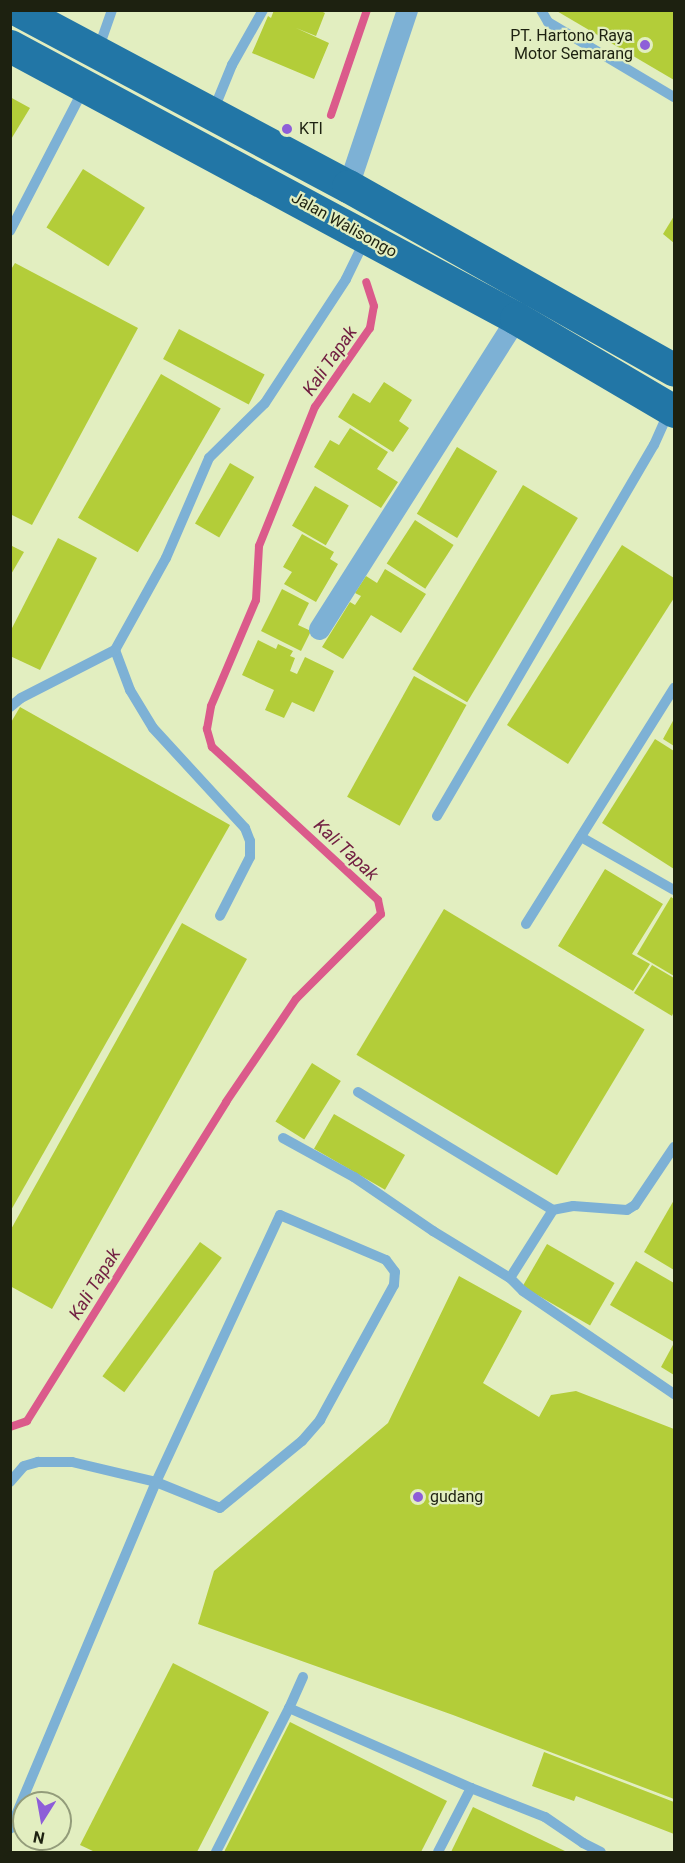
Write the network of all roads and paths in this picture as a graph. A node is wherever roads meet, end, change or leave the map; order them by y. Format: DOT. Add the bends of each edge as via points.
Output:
graph roads {
  1 [pos="112,10"];
  2 [pos="263,10"];
  3 [pos="407,10"];
  4 [pos="541,10"];
  5 [pos="24,12"];
  6 [pos="10,46"];
  7 [pos="98,52"];
  8 [pos="86,85"];
  9 [pos="675,97"];
  10 [pos="213,112"];
  11 [pos="348,186"];
  12 [pos="10,231"];
  13 [pos="366,237"];
  14 [pos="516,318"];
  15 [pos="675,370"];
  16 [pos="672,410"];
  17 [pos="319,629"];
  18 [pos="115,650"];
  19 [pos="675,688"];
  20 [pos="10,707"];
  21 [pos="437,816"];
  22 [pos="581,837"];
  23 [pos="675,890"];
  24 [pos="220,916"];
  25 [pos="526,924"];
  26 [pos="358,1092"];
  27 [pos="282,1138"];
  28 [pos="675,1147"];
  29 [pos="553,1210"];
  30 [pos="510,1278"];
  31 [pos="675,1394"];
  32 [pos="10,1482"];
  33 [pos="156,1482"];
  34 [pos="303,1677"];
  35 [pos="289,1708"];
  36 [pos="471,1788"];
  37 [pos="10,1829"];
  38 [pos="216,1852"];
  39 [pos="438,1852"];
  40 [pos="601,1852"];
  1 -- 7 [label="lane"];
  2 -- 10 [label="lane" via="232,65"];
  3 -- 11 [label="street"];
  4 -- 9 [label="lane" via="548,22"];
  5 -- 7 [label="highway"];
  6 -- 8 [label="highway, Jalan Walisongo"];
  7 -- 10 [label="highway"];
  8 -- 12 [label="lane"];
  8 -- 13 [label="highway, Jalan Walisongo"];
  10 -- 11 [label="highway"];
  11 -- 15 [label="highway"];
  13 -- 14 [label="highway, Jalan Walisongo"];
  13 -- 18 [label="lane" via="346,279 265,403 210,458 166,558"];
  14 -- 16 [label="highway, Jalan Walisongo"];
  14 -- 17 [label="street"];
  16 -- 21 [label="lane"];
  18 -- 20 [label="lane"];
  18 -- 24 [label="lane" via="130,690 153,728 245,828 250,857"];
  19 -- 22 [label="lane"];
  22 -- 23 [label="lane"];
  22 -- 25 [label="lane"];
  26 -- 29 [label="lane"];
  27 -- 30 [label="lane" via="354,1177"];
  28 -- 29 [label="lane" via="635,1206 627,1210 573,1206"];
  29 -- 30 [label="lane"];
  30 -- 31 [label="lane" via="523,1291"];
  32 -- 33 [label="lane" via="24,1466 54,1461"];
  33 -- 33 [label="lane" via="220,1508 302,1441 320,1420 394,1285 394,1272 386,1260 280,1215"];
  33 -- 37 [label="lane"];
  34 -- 35 [label="lane"];
  35 -- 36 [label="lane"];
  35 -- 38 [label="lane"];
  36 -- 39 [label="lane"];
  36 -- 40 [label="lane" via="545,1816"];
}
